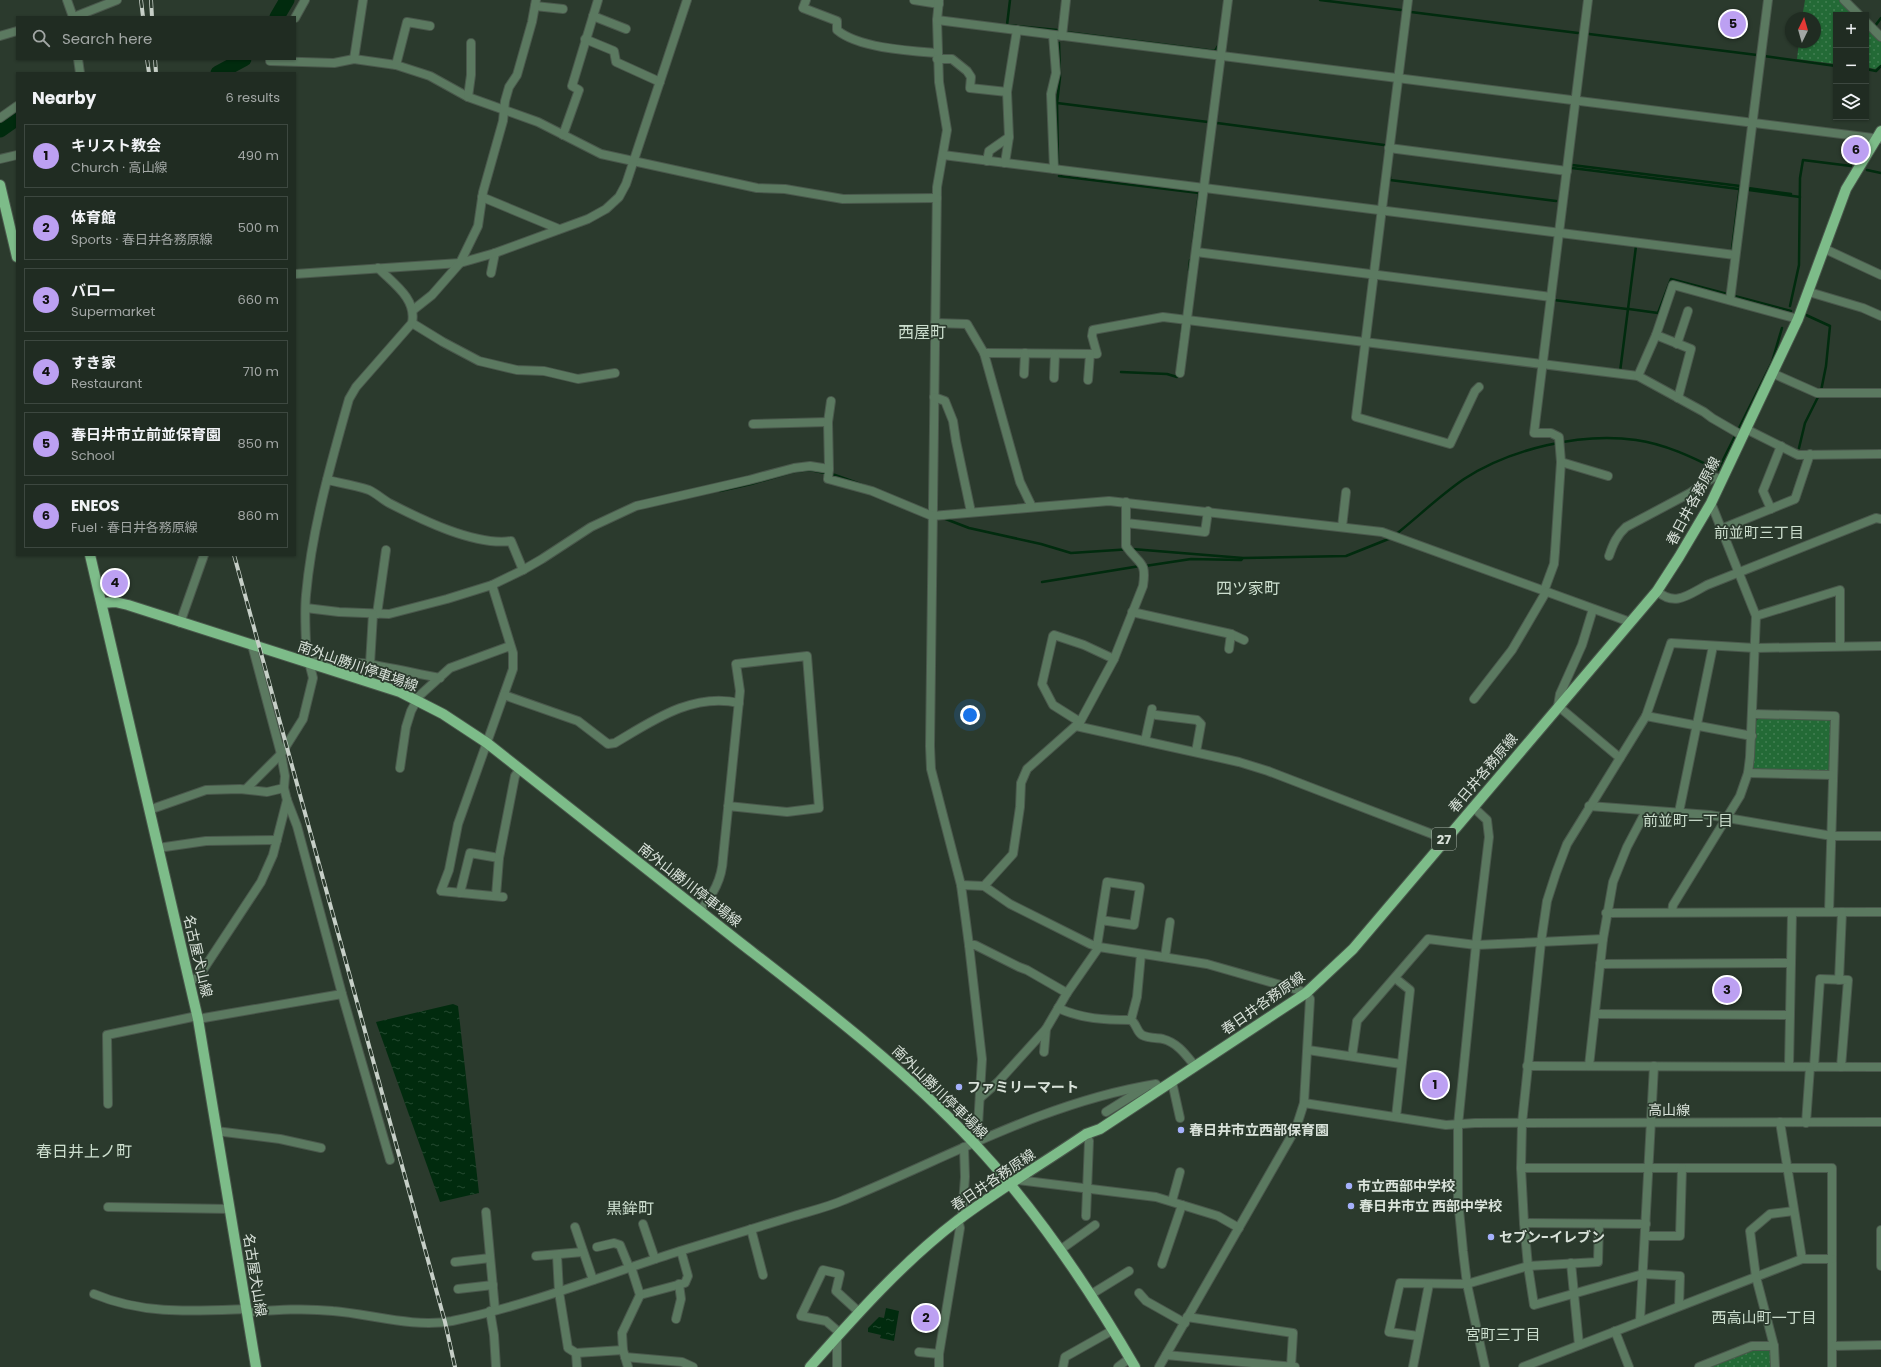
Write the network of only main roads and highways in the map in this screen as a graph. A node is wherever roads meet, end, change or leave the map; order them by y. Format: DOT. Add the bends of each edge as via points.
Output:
graph roads {
  1 [pos="1879,136"];
  2 [pos="0,185"];
  3 [pos="16,253"];
  4 [pos="90,556"];
  5 [pos="102,603"];
  6 [pos="1015,1182"];
  7 [pos="256,1367"];
  8 [pos="810,1367"];
  9 [pos="1135,1367"];
  1 -- 6 [label="main road, 春日井各務原線 / 27" via="1846,189 1798,319 1711,504 1657,591 1353,949 1306,993"];
  2 -- 3 [label="main road"];
  4 -- 5 [label="main road, 名古屋犬山線"];
  5 -- 6 [label="main road, 南外山勝川停車場線" via="128,605 308,662 400,692 443,714 487,743 856,1034 924,1093 971,1144"];
  5 -- 7 [label="main road, 名古屋犬山線" via="198,1017"];
  6 -- 8 [label="main road, 春日井各務原線 / 27" via="960,1219 903,1267"];
  6 -- 9 [label="main road, 南外山勝川停車場線"];
}
